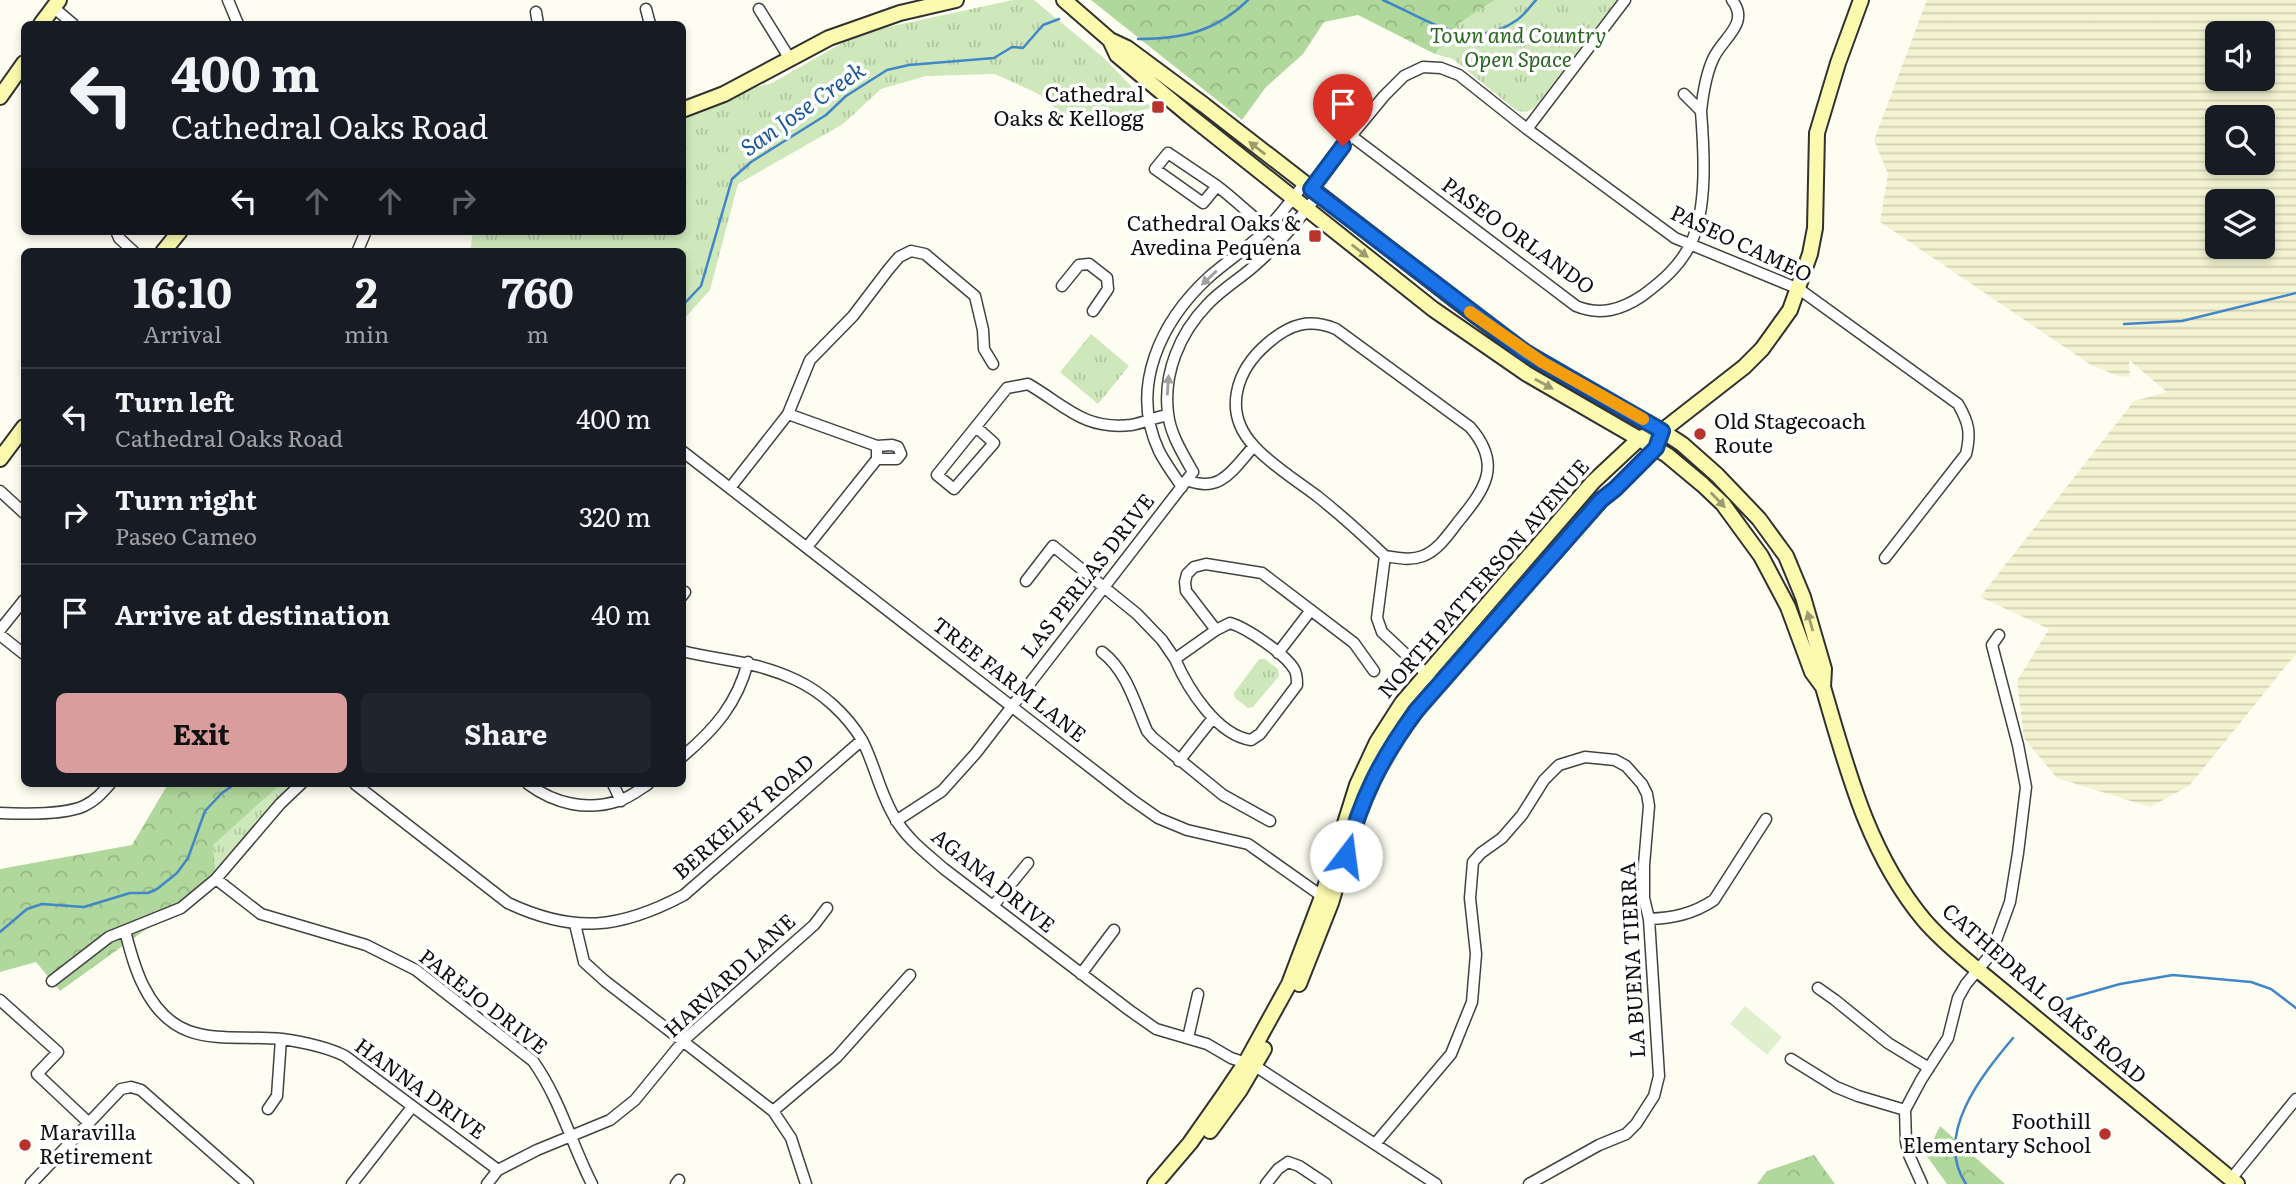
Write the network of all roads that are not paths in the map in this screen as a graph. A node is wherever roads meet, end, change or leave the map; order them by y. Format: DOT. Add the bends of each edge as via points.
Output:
graph roads {
  1 [pos="228,0"];
  2 [pos="956,0"];
  3 [pos="1063,0"];
  4 [pos="1625,0"];
  5 [pos="1732,0"];
  6 [pos="1861,0"];
  7 [pos="56,4"];
  8 [pos="897,6"];
  9 [pos="646,9"];
  10 [pos="759,9"];
  11 [pos="536,12"];
  12 [pos="43,21"];
  13 [pos="70,21"];
  14 [pos="238,21"];
  15 [pos="538,21"];
  16 [pos="649,21"];
  17 [pos="1110,40"];
  18 [pos="789,59"];
  19 [pos="21,68"];
  20 [pos="1684,94"];
  21 [pos="0,97"];
  22 [pos="686,108"];
  23 [pos="1701,111"];
  24 [pos="1321,113"];
  25 [pos="1527,129"];
  26 [pos="1351,136"];
  27 [pos="1217,186"];
  28 [pos="1311,189"];
  29 [pos="1294,198"];
  30 [pos="1307,208"];
  31 [pos="1266,229"];
  32 [pos="118,235"];
  33 [pos="1282,238"];
  34 [pos="1691,244"];
  35 [pos="130,248"];
  36 [pos="1062,286"];
  37 [pos="1799,289"];
  38 [pos="1093,311"];
  39 [pos="993,364"];
  40 [pos="788,414"];
  41 [pos="1168,415"];
  42 [pos="1149,418"];
  43 [pos="976,427"];
  44 [pos="21,431"];
  45 [pos="1662,431"];
  46 [pos="1640,439"];
  47 [pos="877,446"];
  48 [pos="1254,446"];
  49 [pos="1656,448"];
  50 [pos="686,454"];
  51 [pos="0,459"];
  52 [pos="877,459"];
  53 [pos="686,460"];
  54 [pos="697,461"];
  55 [pos="1187,480"];
  56 [pos="730,488"];
  57 [pos="0,491"];
  58 [pos="21,510"];
  59 [pos="807,547"];
  60 [pos="1385,556"];
  61 [pos="1885,558"];
  62 [pos="1026,581"];
  63 [pos="1104,586"];
  64 [pos="21,604"];
  65 [pos="1311,610"];
  66 [pos="1216,630"];
  67 [pos="0,632"];
  68 [pos="1999,635"];
  69 [pos="21,651"];
  70 [pos="1102,652"];
  71 [pos="686,653"];
  72 [pos="1278,653"];
  73 [pos="1175,659"];
  74 [pos="748,662"];
  75 [pos="1374,671"];
  76 [pos="1426,673"];
  77 [pos="1438,684"];
  78 [pos="1823,687"];
  79 [pos="1011,706"];
  80 [pos="1213,718"];
  81 [pos="862,740"];
  82 [pos="686,754"];
  83 [pos="1179,761"];
  84 [pos="107,787"];
  85 [pos="298,787"];
  86 [pos="359,787"];
  87 [pos="532,787"];
  88 [pos="614,787"];
  89 [pos="643,787"];
  90 [pos="621,801"];
  91 [pos="0,813"];
  92 [pos="1766,819"];
  93 [pos="896,821"];
  94 [pos="1270,821"];
  95 [pos="1028,863"];
  96 [pos="216,879"];
  97 [pos="1327,900"];
  98 [pos="993,906"];
  99 [pos="827,908"];
  100 [pos="1649,919"];
  101 [pos="575,924"];
  102 [pos="1114,930"];
  103 [pos="124,931"];
  104 [pos="1979,971"];
  105 [pos="1081,974"];
  106 [pos="910,975"];
  107 [pos="52,981"];
  108 [pos="1818,988"];
  109 [pos="1198,994"];
  110 [pos="0,1000"];
  111 [pos="1188,1038"];
  112 [pos="281,1039"];
  113 [pos="684,1040"];
  114 [pos="1791,1059"];
  115 [pos="1250,1064"];
  116 [pos="1930,1068"];
  117 [pos="2296,1099"];
  118 [pos="412,1107"];
  119 [pos="268,1109"];
  120 [pos="1905,1110"];
  121 [pos="773,1111"];
  122 [pos="89,1123"];
  123 [pos="571,1136"];
  124 [pos="1375,1144"];
  125 [pos="498,1170"];
  126 [pos="2234,1182"];
  127 [pos="32,1184"];
  128 [pos="248,1184"];
  129 [pos="352,1184"];
  130 [pos="487,1184"];
  131 [pos="592,1184"];
  132 [pos="806,1184"];
  133 [pos="1155,1184"];
  134 [pos="1168,1184"];
  135 [pos="1266,1184"];
  136 [pos="1326,1184"];
  137 [pos="1436,1184"];
  138 [pos="1529,1184"];
  139 [pos="1922,1184"];
  1 -- 14 [label="street"];
  2 -- 8 [label="main road"];
  3 -- 17 [label="main road, CATHEDRAL OAKS ROAD"];
  4 -- 25 [label="street"];
  5 -- 23 [label="street" via="1738,8 1738,23 1714,57"];
  6 -- 37 [label="main road, NORTH PATTERSON AVENUE" via="1816,133 1815,229"];
  7 -- 12 [label="main road"];
  7 -- 13 [label="street"];
  8 -- 18 [label="main road"];
  9 -- 16 [label="street"];
  10 -- 18 [label="street"];
  11 -- 15 [label="street"];
  28 -- 17 [label="main road, CATHEDRAL OAKS ROAD, one-way" via="1127,48"];
  17 -- 29 [label="main road, CATHEDRAL OAKS ROAD" via="1117,55"];
  18 -- 22 [label="main road"];
  19 -- 21 [label="main road"];
  20 -- 23 [label="street"];
  23 -- 34 [label="street" via="1701,192"];
  24 -- 26 [label="street, PASEO ORLANDO"];
  25 -- 26 [label="street, PASEO CAMEO" via="1459,75 1423,67 1399,81"];
  25 -- 34 [label="street, PASEO CAMEO" via="1644,217"];
  26 -- 28 [label="street, PASEO CAMEO"];
  26 -- 34 [label="street, PASEO ORLANDO" via="1588,311 1606,312 1636,300 1671,272"];
  27 -- 27 [label="street" via="1203,203 1155,169 1167,153"];
  27 -- 31 [label="street"];
  28 -- 29 [label="street"];
  28 -- 30 [label="street"];
  28 -- 45 [label="main road, CATHEDRAL OAKS ROAD" via="1525,352"];
  29 -- 30 [label="main road, CATHEDRAL OAKS ROAD"];
  29 -- 31 [label="street"];
  30 -- 33 [label="street"];
  30 -- 46 [label="main road, CATHEDRAL OAKS ROAD, one-way" via="1488,349"];
  31 -- 33 [label="street"];
  31 -- 42 [label="street, one-way" via="1193,292 1170,323 1150,366"];
  32 -- 35 [label="street"];
  41 -- 33 [label="street, one-way" via="1169,372 1195,319"];
  34 -- 37 [label="street, PASEO CAMEO"];
  36 -- 38 [label="street" via="1079,265 1089,264 1107,278 1108,289"];
  37 -- 45 [label="main road, NORTH PATTERSON AVENUE" via="1762,349"];
  37 -- 61 [label="street, PASEO CAMEO" via="1958,404 1968,421 1966,454"];
  39 -- 40 [label="street" via="984,349 975,296 925,254 911,251 899,257 853,316 810,360"];
  40 -- 47 [label="street"];
  40 -- 56 [label="street"];
  41 -- 42 [label="street"];
  41 -- 55 [label="street"];
  42 -- 43 [label="street" via="1134,425 1080,419 1028,384 1007,388"];
  42 -- 55 [label="street" via="1159,450"];
  43 -- 43 [label="street" via="937,475 954,489 994,443"];
  44 -- 51 [label="main road"];
  45 -- 46 [label="main road, NORTH PATTERSON AVENUE"];
  45 -- 49 [label="main road, NORTH PATTERSON AVENUE"];
  78 -- 45 [label="main road, CATHEDRAL OAKS ROAD, one-way" via="1824,669 1786,555 1739,496"];
  46 -- 49 [label="main road, CATHEDRAL OAKS ROAD"];
  46 -- 76 [label="main road, NORTH PATTERSON AVENUE" via="1593,482"];
  47 -- 52 [label="street"];
  47 -- 52 [label="street" via="898,447 901,454 897,459"];
  48 -- 55 [label="street" via="1224,480 1201,486"];
  48 -- 60 [label="street"];
  48 -- 60 [label="street" via="1242,429 1236,404 1241,375 1272,340 1308,323 1336,329 1470,427 1487,456 1485,484 1478,498 1434,550 1410,560"];
  49 -- 77 [label="main road, NORTH PATTERSON AVENUE" via="1601,500"];
  49 -- 78 [label="main road, CATHEDRAL OAKS ROAD, one-way" via="1703,485 1741,526 1776,582 1812,671"];
  50 -- 54 [label="street, TREE FARM LANE"];
  52 -- 59 [label="street"];
  53 -- 54 [label="street"];
  54 -- 56 [label="street, TREE FARM LANE"];
  55 -- 63 [label="street, LAS PERLAS DRIVE"];
  56 -- 59 [label="street, TREE FARM LANE"];
  57 -- 58 [label="street"];
  59 -- 79 [label="street, TREE FARM LANE"];
  60 -- 76 [label="street" via="1377,618 1382,632"];
  62 -- 63 [label="street" via="1053,546"];
  63 -- 73 [label="street" via="1137,614"];
  63 -- 79 [label="street, LAS PERLAS DRIVE"];
  64 -- 67 [label="street"];
  65 -- 66 [label="street" via="1262,573 1206,564 1187,574 1186,591"];
  65 -- 72 [label="street"];
  65 -- 75 [label="street" via="1354,643"];
  66 -- 72 [label="street" via="1230,623 1242,626"];
  66 -- 73 [label="street"];
  67 -- 69 [label="street"];
  68 -- 104 [label="street" via="1992,645 2026,787 2010,902 1991,954"];
  70 -- 83 [label="street" via="1126,680 1147,732"];
  71 -- 74 [label="street, AGANA DRIVE"];
  72 -- 80 [label="street" via="1294,668 1297,685 1260,734 1251,740 1241,739"];
  73 -- 80 [label="street" via="1185,681"];
  74 -- 81 [label="street, AGANA DRIVE" via="798,680 821,695"];
  74 -- 82 [label="street" via="741,687 725,714"];
  76 -- 77 [label="street"];
  76 -- 97 [label="main road, NORTH PATTERSON AVENUE" via="1402,703 1367,763 1345,817"];
  77 -- 97 [label="main road, NORTH PATTERSON AVENUE" via="1373,776"];
  78 -- 104 [label="main road, CATHEDRAL OAKS ROAD" via="1864,820 1890,872 1924,920"];
  79 -- 93 [label="street, LAS PERLAS DRIVE" via="942,791"];
  79 -- 97 [label="street, TREE FARM LANE" via="1158,818 1248,844"];
  80 -- 83 [label="street"];
  81 -- 93 [label="street, AGANA DRIVE"];
  81 -- 101 [label="street, BERKELEY ROAD" via="684,895 630,918 602,925"];
  83 -- 94 [label="street" via="1223,795"];
  84 -- 91 [label="street" via="82,807 67,811"];
  85 -- 96 [label="street"];
  86 -- 101 [label="street, BERKELEY ROAD" via="508,903 534,915"];
  87 -- 90 [label="street" via="571,806"];
  88 -- 90 [label="street"];
  89 -- 90 [label="street"];
  92 -- 100 [label="street" via="1714,900 1687,914"];
  93 -- 98 [label="street, AGANA DRIVE" via="919,848"];
  95 -- 98 [label="street"];
  96 -- 103 [label="street" via="181,908"];
  96 -- 123 [label="street, PAREJO DRIVE" via="261,914 355,941 416,970 533,1061 547,1080"];
  97 -- 115 [label="main road, NORTH PATTERSON AVENUE"];
  98 -- 105 [label="street, AGANA DRIVE"];
  99 -- 113 [label="street, HARVARD LANE" via="814,925"];
  100 -- 124 [label="street, LA BUENA TIERRA" via="1644,865 1649,806 1642,783 1615,760 1585,757 1559,765 1522,816 1473,862 1470,898 1476,954 1472,1002 1451,1054"];
  100 -- 138 [label="street, LA BUENA TIERRA" via="1659,1076 1654,1096 1626,1135"];
  101 -- 113 [label="street" via="584,962"];
  102 -- 105 [label="street"];
  103 -- 107 [label="street" via="91,949"];
  103 -- 112 [label="street, HANNA DRIVE" via="145,989 155,1005 183,1030 221,1039"];
  104 -- 116 [label="street" via="1958,998 1948,1038"];
  104 -- 126 [label="main road, CATHEDRAL OAKS ROAD"];
  105 -- 111 [label="street, AGANA DRIVE" via="1156,1029"];
  106 -- 121 [label="street" via="837,1057"];
  108 -- 116 [label="street" via="1888,1043"];
  109 -- 111 [label="street"];
  110 -- 122 [label="street" via="58,1052 37,1074"];
  111 -- 115 [label="street, AGANA DRIVE"];
  112 -- 118 [label="street, HANNA DRIVE" via="321,1046 345,1056"];
  112 -- 119 [label="street" via="277,1096"];
  113 -- 121 [label="street"];
  113 -- 123 [label="street, HARVARD LANE" via="635,1100 610,1120"];
  114 -- 120 [label="street" via="1836,1087"];
  115 -- 124 [label="street, AGANA DRIVE"];
  115 -- 133 [label="main road, NORTH PATTERSON AVENUE"];
  115 -- 134 [label="main road, NORTH PATTERSON AVENUE" via="1221,1117"];
  116 -- 120 [label="street"];
  117 -- 126 [label="street"];
  118 -- 125 [label="street, HANNA DRIVE"];
  118 -- 129 [label="street"];
  120 -- 139 [label="street" via="1906,1142"];
  121 -- 132 [label="street" via="791,1138"];
  122 -- 127 [label="street"];
  122 -- 128 [label="street" via="121,1090 141,1090"];
  123 -- 125 [label="street, HARVARD LANE"];
  123 -- 131 [label="street, PAREJO DRIVE"];
  124 -- 137 [label="street, AGANA DRIVE"];
  125 -- 130 [label="street, HARVARD LANE"];
  135 -- 136 [label="street" via="1288,1162"];
}
